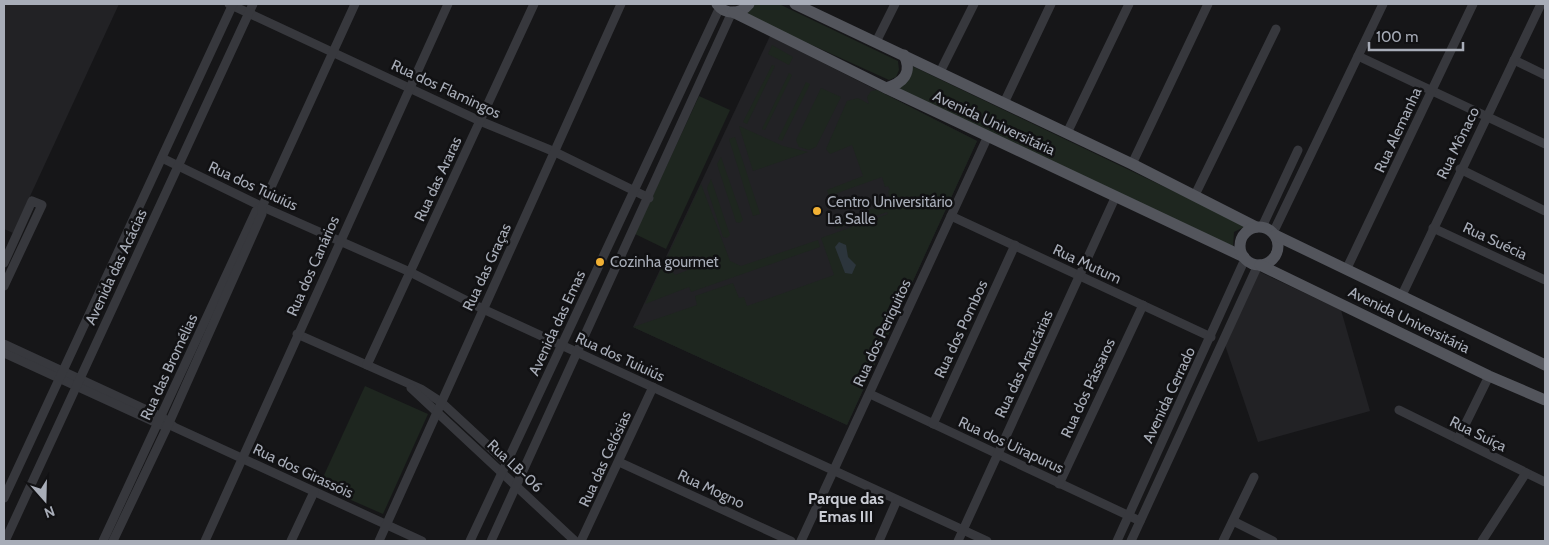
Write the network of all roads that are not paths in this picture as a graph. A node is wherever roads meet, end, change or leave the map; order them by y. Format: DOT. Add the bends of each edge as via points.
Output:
graph roads {
  1 [pos="232,4"];
  2 [pos="355,4"];
  3 [pos="448,4"];
  4 [pos="534,4"];
  5 [pos="621,4"];
  6 [pos="749,4"];
  7 [pos="795,4"];
  8 [pos="895,4"];
  9 [pos="974,4"];
  10 [pos="1052,4"];
  11 [pos="1130,4"];
  12 [pos="1208,4"];
  13 [pos="1383,4"];
  14 [pos="1473,4"];
  15 [pos="1541,4"];
  16 [pos="717,5"];
  17 [pos="251,8"];
  18 [pos="815,8"];
  19 [pos="732,12"];
  20 [pos="1276,29"];
  21 [pos="876,42"];
  22 [pos="333,52"];
  23 [pos="904,55"];
  24 [pos="1358,56"];
  25 [pos="1514,60"];
  26 [pos="940,72"];
  27 [pos="1545,75"];
  28 [pos="409,88"];
  29 [pos="886,88"];
  30 [pos="1432,90"];
  31 [pos="1004,102"];
  32 [pos="1487,116"];
  33 [pos="480,121"];
  34 [pos="1068,133"];
  35 [pos="988,136"];
  36 [pos="1545,144"];
  37 [pos="1298,150"];
  38 [pos="555,152"];
  39 [pos="162,158"];
  40 [pos="1132,164"];
  41 [pos="178,166"];
  42 [pos="1460,169"];
  43 [pos="633,190"];
  44 [pos="1194,194"];
  45 [pos="649,198"];
  46 [pos="1115,198"];
  47 [pos="262,207"];
  48 [pos="1545,211"];
  49 [pos="951,216"];
  50 [pos="1259,227"];
  51 [pos="1433,228"];
  52 [pos="1274,234"];
  53 [pos="339,240"];
  54 [pos="1015,245"];
  55 [pos="1245,258"];
  56 [pos="4,263"];
  57 [pos="1259,265"];
  58 [pos="1347,268"];
  59 [pos="410,272"];
  60 [pos="1081,276"];
  61 [pos="1545,280"];
  62 [pos="4,286"];
  63 [pos="1402,295"];
  64 [pos="1143,305"];
  65 [pos="483,309"];
  66 [pos="297,334"];
  67 [pos="1211,337"];
  68 [pos="4,344"];
  69 [pos="562,346"];
  70 [pos="4,353"];
  71 [pos="578,353"];
  72 [pos="367,365"];
  73 [pos="1545,365"];
  74 [pos="61,375"];
  75 [pos="1488,376"];
  76 [pos="403,382"];
  77 [pos="78,383"];
  78 [pos="653,388"];
  79 [pos="870,394"];
  80 [pos="1545,400"];
  81 [pos="441,402"];
  82 [pos="1399,410"];
  83 [pos="436,412"];
  84 [pos="160,420"];
  85 [pos="933,424"];
  86 [pos="170,425"];
  87 [pos="1458,439"];
  88 [pos="996,455"];
  89 [pos="243,459"];
  90 [pos="619,462"];
  91 [pos="508,464"];
  92 [pos="833,469"];
  93 [pos="1526,473"];
  94 [pos="504,474"];
  95 [pos="1254,477"];
  96 [pos="1545,482"];
  97 [pos="1059,484"];
  98 [pos="516,486"];
  99 [pos="314,492"];
  100 [pos="4,498"];
  101 [pos="897,500"];
  102 [pos="1129,516"];
  103 [pos="1140,521"];
  104 [pos="1233,521"];
  105 [pos="386,525"];
  106 [pos="963,530"];
  107 [pos="5,541"];
  108 [pos="103,541"];
  109 [pos="113,541"];
  110 [pos="205,541"];
  111 [pos="291,541"];
  112 [pos="379,541"];
  113 [pos="422,541"];
  114 [pos="470,541"];
  115 [pos="491,541"];
  116 [pos="575,541"];
  117 [pos="581,541"];
  118 [pos="791,541"];
  119 [pos="801,541"];
  120 [pos="879,541"];
  121 [pos="958,541"];
  122 [pos="987,541"];
  123 [pos="1117,541"];
  124 [pos="1131,541"];
  125 [pos="1223,541"];
  126 [pos="1273,541"];
  127 [pos="1482,541"];
  1 -- 17 [label="street, Rua dos Flamingos"];
  1 -- 39 [label="street, Avenida das Acácias"];
  2 -- 22 [label="street, Rua das Bromélias"];
  3 -- 28 [label="street, Rua dos Canários"];
  4 -- 33 [label="street, Rua das Araras"];
  5 -- 38 [label="street, Rua das Graças"];
  6 -- 19 [label="main road"];
  7 -- 18 [label="main road, Avenida Universitária"];
  8 -- 21 [label="street"];
  9 -- 26 [label="street"];
  10 -- 31 [label="street"];
  11 -- 34 [label="street"];
  12 -- 40 [label="street"];
  13 -- 24 [label="street"];
  14 -- 30 [label="street, Rua Alemanha"];
  15 -- 25 [label="street, Rua Mônaco"];
  16 -- 19 [label="main road, Avenida Universitária"];
  16 -- 43 [label="street, Avenida das Emas"];
  17 -- 22 [label="street, Rua dos Flamingos"];
  17 -- 41 [label="street, Avenida das Acácias"];
  18 -- 21 [label="main road, Avenida Universitária"];
  19 -- 29 [label="main road, Avenida Universitária"];
  19 -- 45 [label="street, Avenida das Emas"];
  20 -- 44 [label="street"];
  21 -- 23 [label="main road, Avenida Universitária"];
  22 -- 28 [label="street, Rua dos Flamingos"];
  22 -- 47 [label="street, Rua das Bromélias"];
  23 -- 26 [label="main road, Avenida Universitária"];
  23 -- 29 [label="main road" via="908,68 904,79"];
  24 -- 30 [label="street"];
  24 -- 52 [label="street"];
  25 -- 27 [label="street"];
  25 -- 32 [label="street, Rua Mônaco"];
  26 -- 31 [label="main road, Avenida Universitária"];
  28 -- 33 [label="street, Rua dos Flamingos"];
  28 -- 53 [label="street, Rua dos Canários"];
  29 -- 35 [label="main road, Avenida Universitária"];
  30 -- 32 [label="street"];
  30 -- 58 [label="street, Rua Alemanha"];
  31 -- 34 [label="main road, Avenida Universitária"];
  32 -- 36 [label="street"];
  32 -- 42 [label="street, Rua Mônaco"];
  33 -- 38 [label="street, Rua dos Flamingos"];
  33 -- 59 [label="street, Rua das Araras"];
  34 -- 40 [label="main road, Avenida Universitária"];
  35 -- 46 [label="main road, Avenida Universitária"];
  35 -- 49 [label="street, Rua dos Periquitos"];
  37 -- 50 [label="street"];
  38 -- 43 [label="street, Rua dos Flamingos"];
  38 -- 65 [label="street, Rua das Graças"];
  39 -- 41 [label="street, Rua dos Tuiuiús"];
  39 -- 74 [label="street, Avenida das Acácias"];
  40 -- 44 [label="main road, Avenida Universitária"];
  41 -- 47 [label="street, Rua dos Tuiuiús"];
  41 -- 77 [label="street, Avenida das Acácias"];
  42 -- 48 [label="street"];
  42 -- 51 [label="street, Rua Mônaco"];
  43 -- 45 [label="street, Rua dos Flamingos"];
  43 -- 69 [label="street, Avenida das Emas"];
  44 -- 50 [label="main road, Avenida Universitária"];
  45 -- 71 [label="street, Avenida das Emas"];
  46 -- 55 [label="main road, Avenida Universitária"];
  46 -- 60 [label="street, Rua das Araucárias"];
  47 -- 53 [label="street, Rua dos Tuiuiús"];
  47 -- 84 [label="street, Rua das Bromélias" via="256,211"];
  47 -- 86 [label="street, Rua das Bromélias" via="262,214"];
  49 -- 54 [label="street, Rua Mutum"];
  49 -- 79 [label="street, Rua dos Periquitos"];
  50 -- 52 [label="main road"];
  50 -- 55 [label="main road" via="1246,231 1242,236 1240,248"];
  51 -- 61 [label="street, Rua Suécia"];
  51 -- 63 [label="street, Rua Mônaco"];
  52 -- 57 [label="main road" via="1278,248 1276,254 1268,263"];
  52 -- 58 [label="main road, Avenida Universitária"];
  53 -- 59 [label="street, Rua dos Tuiuiús"];
  53 -- 66 [label="street, Rua dos Canários"];
  54 -- 60 [label="street, Rua Mutum"];
  54 -- 85 [label="street, Rua dos Pombos"];
  55 -- 57 [label="main road"];
  55 -- 67 [label="street, Avenida Cerrado"];
  56 -- 62 [label="street" via="32,201 42,205"];
  57 -- 75 [label="main road, Avenida Universitária"];
  57 -- 103 [label="street, Avenida Cerrado"];
  58 -- 63 [label="main road, Avenida Universitária"];
  59 -- 65 [label="street, Rua dos Tuiuiús"];
  59 -- 72 [label="street, Rua das Araras"];
  60 -- 64 [label="street, Rua Mutum"];
  60 -- 88 [label="street, Rua das Araucárias"];
  63 -- 73 [label="main road, Avenida Universitária"];
  64 -- 67 [label="street, Rua Mutum"];
  64 -- 97 [label="street, Rua dos Pássaros"];
  65 -- 69 [label="street, Rua dos Tuiuiús"];
  65 -- 81 [label="street, Rua das Graças"];
  66 -- 72 [label="street, Rua LB-06"];
  66 -- 89 [label="street, Rua dos Canários"];
  67 -- 102 [label="street, Avenida Cerrado"];
  68 -- 74 [label="street, Rua dos Girassóis"];
  69 -- 71 [label="street, Rua dos Tuiuiús"];
  69 -- 91 [label="street, Avenida das Emas"];
  70 -- 74 [label="street, Rua dos Girassóis"];
  71 -- 78 [label="street, Rua dos Tuiuiús"];
  71 -- 98 [label="street, Avenida das Emas"];
  72 -- 76 [label="street, Rua LB-06"];
  74 -- 77 [label="street, Rua dos Girassóis"];
  74 -- 100 [label="street, Avenida das Acácias"];
  75 -- 80 [label="main road, Avenida Universitária"];
  75 -- 87 [label="street"];
  76 -- 81 [label="street, Rua LB-06"];
  76 -- 83 [label="street, Rua LB-06"];
  77 -- 84 [label="street, Rua dos Girassóis"];
  77 -- 107 [label="street, Avenida das Acácias"];
  78 -- 90 [label="street, Rua das Celósias"];
  78 -- 92 [label="street, Rua dos Tuiuiús"];
  79 -- 85 [label="street, Rua dos Uirapurus"];
  79 -- 92 [label="street, Rua dos Periquitos"];
  81 -- 83 [label="street, Rua das Graças"];
  81 -- 91 [label="street, Rua LB-06"];
  82 -- 87 [label="street, Rua Suíça"];
  83 -- 94 [label="street, Rua LB-06"];
  83 -- 105 [label="street, Rua das Graças"];
  84 -- 86 [label="street, Rua dos Girassóis"];
  84 -- 108 [label="street, Rua das Bromélias"];
  85 -- 88 [label="street, Rua dos Uirapurus"];
  86 -- 89 [label="street, Rua dos Girassóis"];
  86 -- 109 [label="street, Rua das Bromélias"];
  87 -- 93 [label="street, Rua Suíça"];
  88 -- 97 [label="street, Rua dos Uirapurus"];
  88 -- 106 [label="street, Rua das Araucárias"];
  89 -- 99 [label="street, Rua dos Girassóis"];
  89 -- 110 [label="street, Rua dos Canários"];
  90 -- 117 [label="street, Rua das Celósias"];
  90 -- 118 [label="street, Rua Mogno"];
  91 -- 94 [label="street, Avenida das Emas"];
  92 -- 101 [label="street, Rua dos Tuiuiús"];
  92 -- 119 [label="street, Rua dos Periquitos"];
  93 -- 96 [label="street, Rua Suíça"];
  93 -- 127 [label="street"];
  94 -- 98 [label="street, Rua LB-06"];
  94 -- 114 [label="street, Avenida das Emas"];
  95 -- 104 [label="street"];
  97 -- 102 [label="street, Rua dos Uirapurus"];
  98 -- 115 [label="street, Avenida das Emas"];
  98 -- 116 [label="street, Rua LB-06"];
  99 -- 105 [label="street, Rua dos Girassóis"];
  99 -- 111 [label="street"];
  101 -- 106 [label="street, Rua dos Tuiuiús"];
  101 -- 120 [label="street"];
  102 -- 103 [label="street, Rua dos Uirapurus"];
  102 -- 123 [label="street, Avenida Cerrado"];
  103 -- 124 [label="street, Avenida Cerrado"];
  104 -- 125 [label="street"];
  104 -- 126 [label="street"];
  105 -- 112 [label="street, Rua das Graças"];
  105 -- 113 [label="street, Rua dos Girassóis"];
  106 -- 121 [label="street, Rua das Araucárias"];
  106 -- 122 [label="street, Rua dos Tuiuiús"];
}
